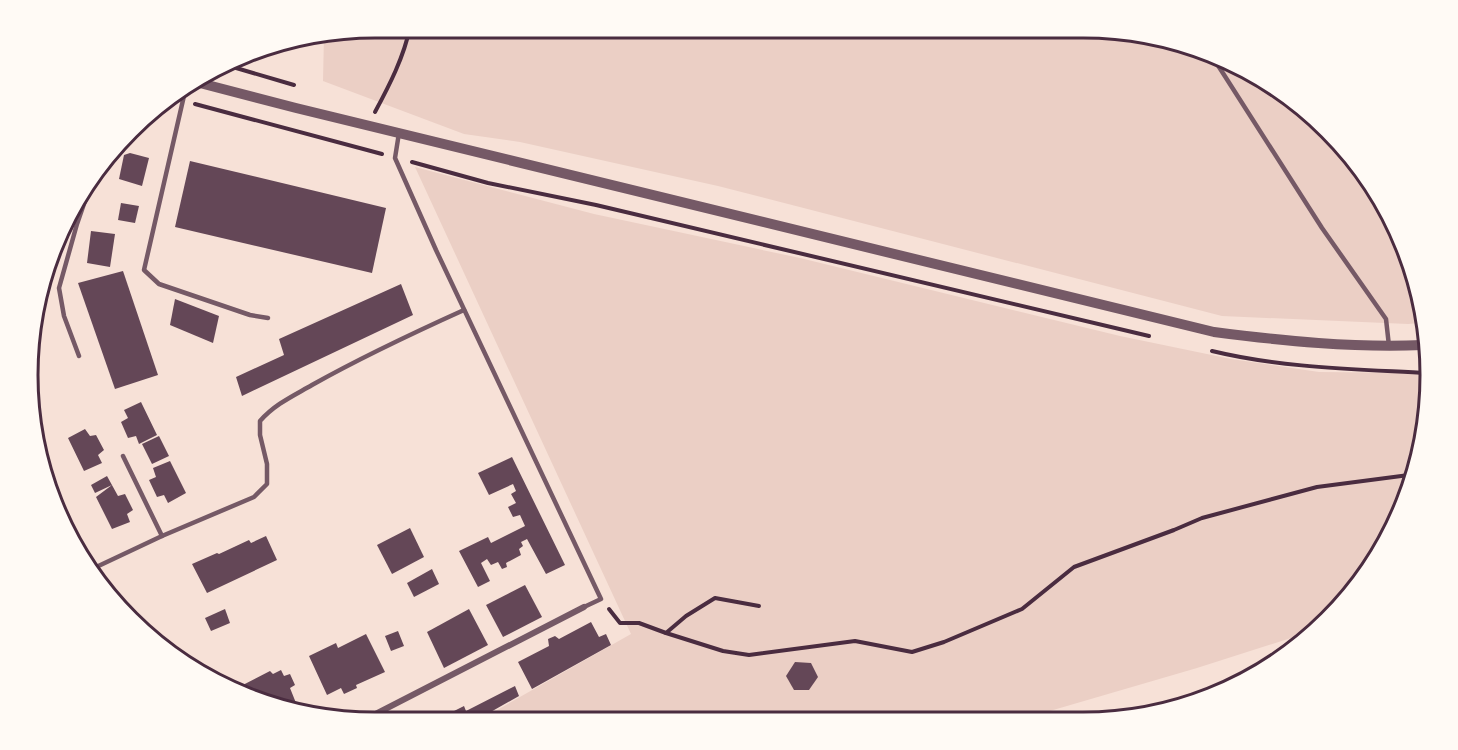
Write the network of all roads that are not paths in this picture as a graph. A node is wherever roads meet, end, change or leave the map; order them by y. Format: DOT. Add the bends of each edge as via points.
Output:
graph roads {
  1 [pos="1218,66"];
  2 [pos="205,83"];
  3 [pos="183,97"];
  4 [pos="399,133"];
  5 [pos="83,207"];
  6 [pos="464,309"];
  7 [pos="268,318"];
  8 [pos="1419,345"];
  9 [pos="1389,346"];
  10 [pos="79,356"];
  11 [pos="123,456"];
  12 [pos="162,536"];
  13 [pos="97,567"];
  14 [pos="584,607"];
  15 [pos="379,712"];
  1 -- 9 [label="lane" via="1322,228 1386,319"];
  2 -- 4 [label="street"];
  3 -- 7 [label="lane" via="144,270 159,284"];
  4 -- 6 [label="lane" via="395,158"];
  4 -- 9 [label="street" via="1214,332 1321,344"];
  5 -- 10 [label="lane" via="59,288"];
  6 -- 12 [label="lane" via="394,342 270,410 260,421 267,484 254,497"];
  6 -- 14 [label="lane" via="602,599"];
  8 -- 9 [label="street"];
  11 -- 12 [label="lane"];
  12 -- 13 [label="lane"];
  14 -- 15 [label="street"];
}
